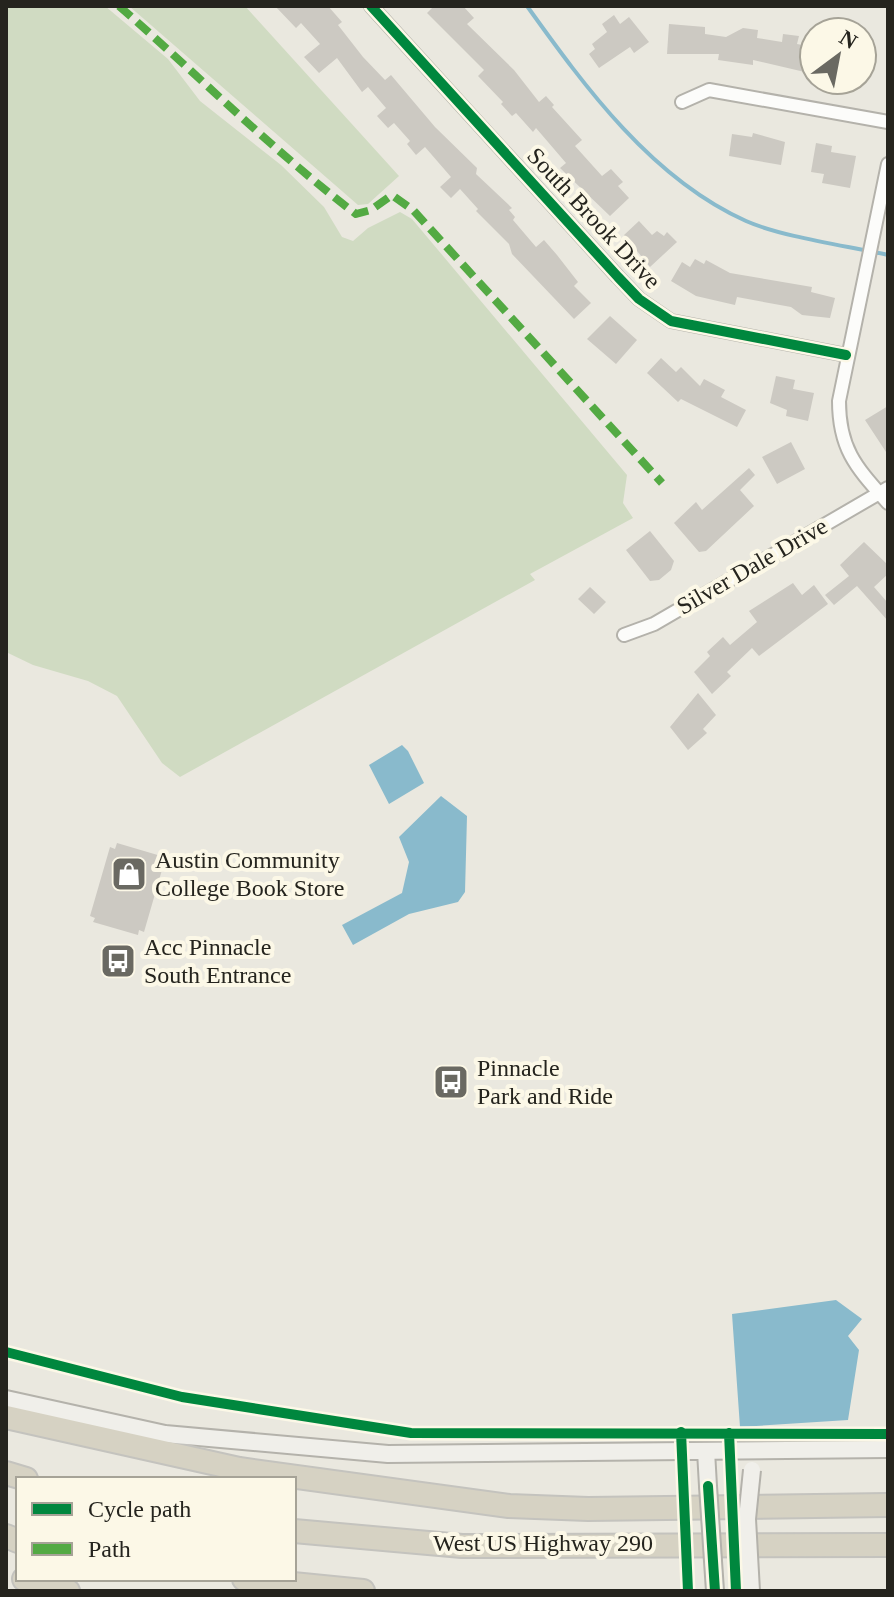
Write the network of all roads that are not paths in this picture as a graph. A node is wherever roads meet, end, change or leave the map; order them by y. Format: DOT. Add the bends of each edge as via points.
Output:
graph roads {
  1 [pos="371,6"];
  2 [pos="682,102"];
  3 [pos="888,122"];
  4 [pos="888,164"];
  5 [pos="846,355"];
  6 [pos="883,490"];
  7 [pos="888,503"];
  8 [pos="624,635"];
  9 [pos="6,1399"];
  10 [pos="6,1417"];
  11 [pos="888,1449"];
  12 [pos="779,1450"];
  13 [pos="706,1451"];
  14 [pos="888,1505"];
  15 [pos="296,1531"];
  16 [pos="888,1545"];
  17 [pos="31,1581"];
  18 [pos="264,1581"];
  19 [pos="68,1591"];
  20 [pos="363,1591"];
  21 [pos="715,1591"];
  22 [pos="751,1591"];
  1 -- 5 [label="street, South Brook Drive" via="656,313 690,326"];
  2 -- 3 [label="street" via="709,90"];
  4 -- 5 [label="street"];
  5 -- 6 [label="street" via="840,434 853,463"];
  6 -- 7 [label="street"];
  6 -- 8 [label="street, Silver Dale Drive" via="654,624"];
  9 -- 13 [label="main road" via="165,1434 388,1454"];
  10 -- 14 [label="highway" via="239,1469 509,1506"];
  11 -- 12 [label="main road"];
  12 -- 13 [label="main road"];
  12 -- 22 [label="main road, bridge" via="752,1470 747,1519"];
  13 -- 21 [label="main road, bridge"];
  15 -- 16 [label="highway, West US Highway 290" via="462,1546"];
  17 -- 19 [label="highway"];
  18 -- 20 [label="highway"];
}
